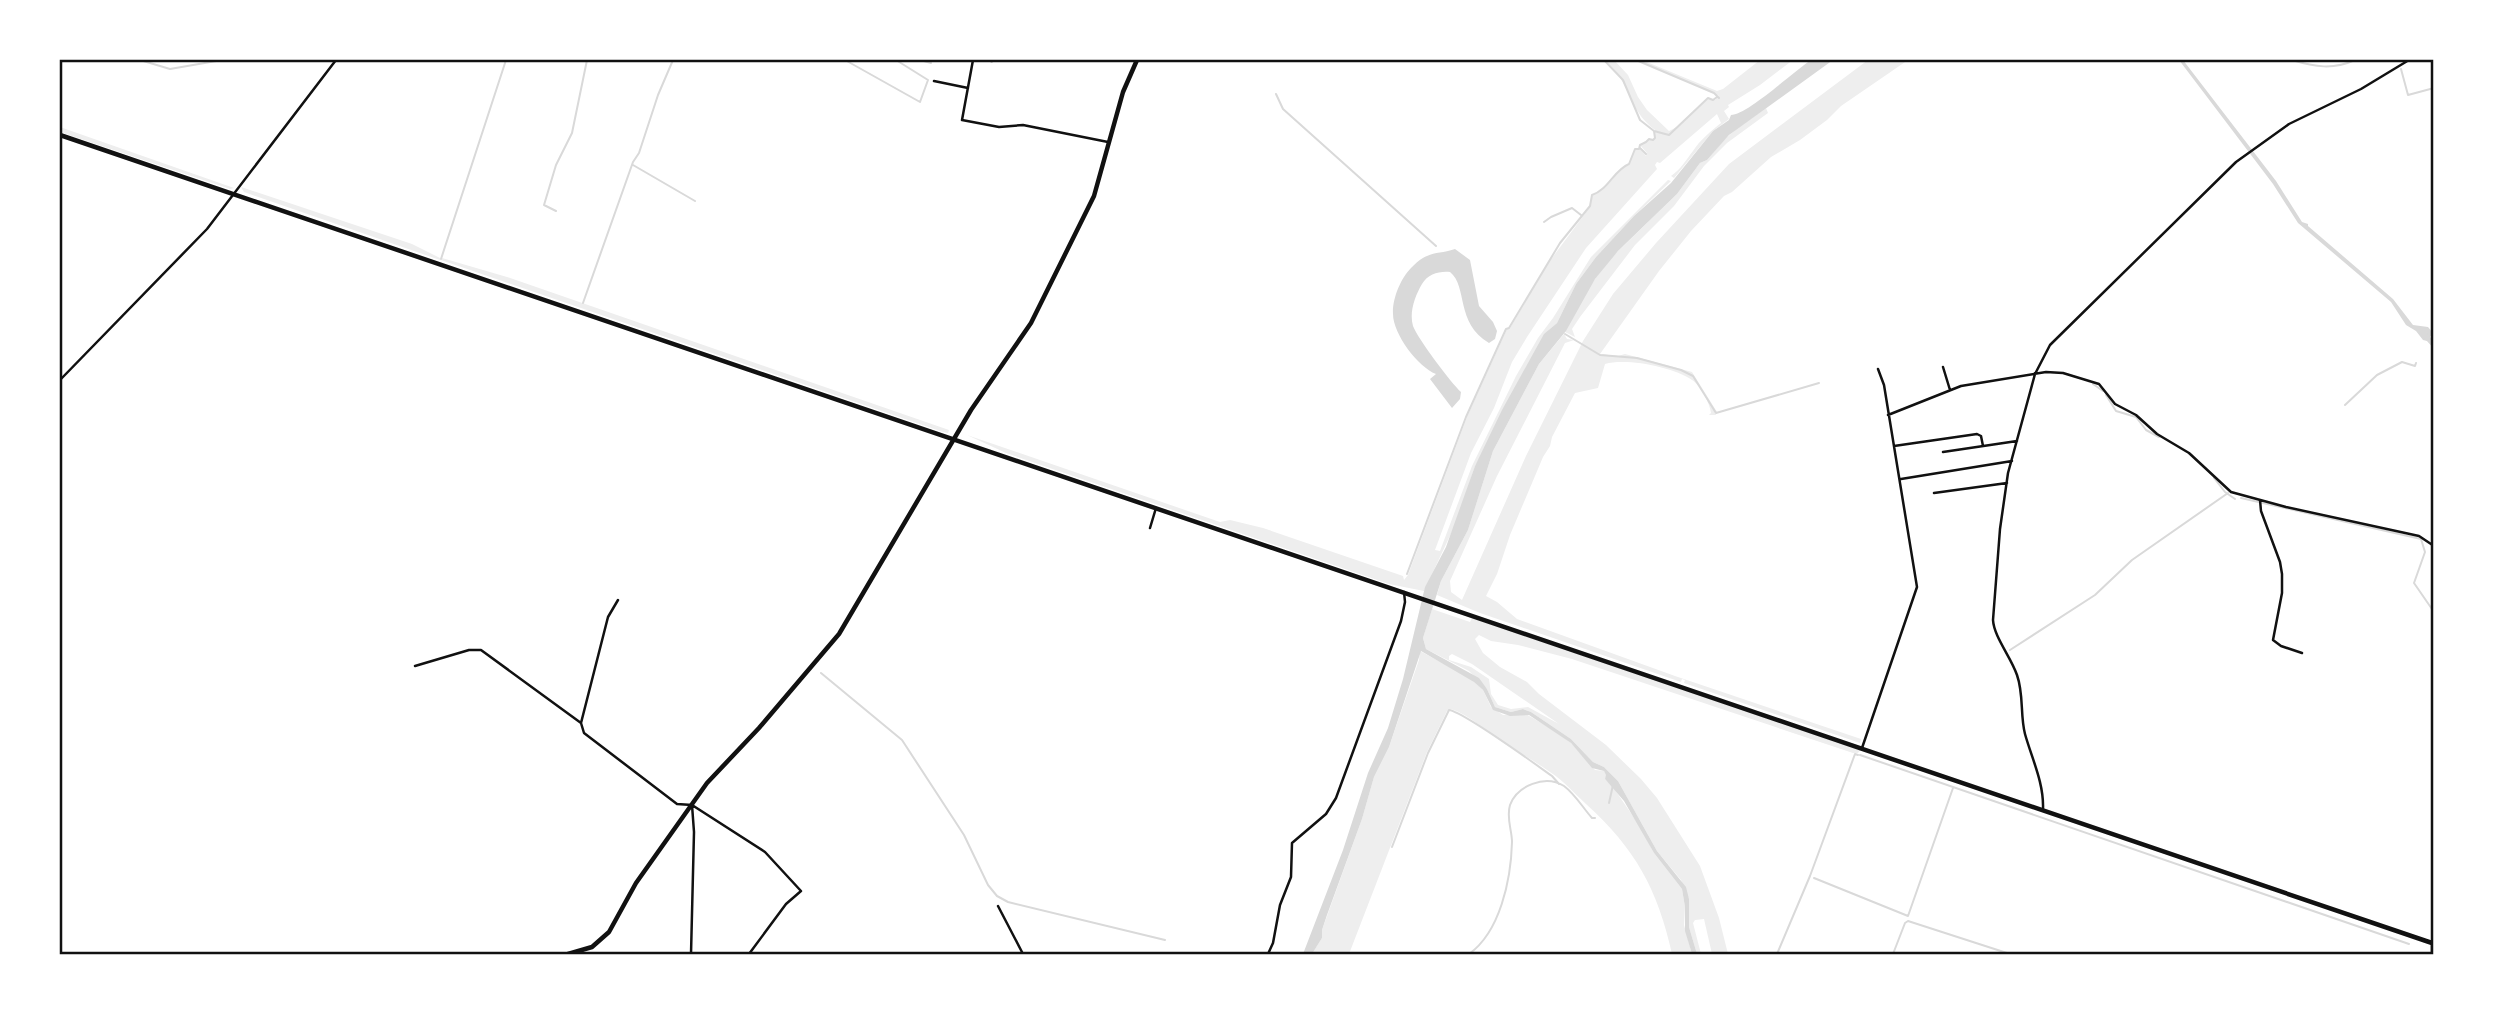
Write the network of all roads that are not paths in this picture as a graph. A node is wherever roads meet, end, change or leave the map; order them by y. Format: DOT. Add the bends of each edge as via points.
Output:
graph roads {
  1 [pos="335,60"];
  2 [pos="973,60"];
  3 [pos="984,60"];
  4 [pos="1137,60"];
  5 [pos="2409,60"];
  6 [pos="992,61"];
  7 [pos="934,81"];
  8 [pos="968,88"];
  9 [pos="60,135"];
  10 [pos="1110,142"];
  11 [pos="235,194"];
  12 [pos="1943,367"];
  13 [pos="1878,369"];
  14 [pos="2035,374"];
  15 [pos="60,380"];
  16 [pos="1950,390"];
  17 [pos="1888,415"];
  18 [pos="954,440"];
  19 [pos="2017,441"];
  20 [pos="1894,446"];
  21 [pos="1983,446"];
  22 [pos="1943,452"];
  23 [pos="2012,461"];
  24 [pos="1899,480"];
  25 [pos="2007,482"];
  26 [pos="1934,493"];
  27 [pos="2260,500"];
  28 [pos="1156,508"];
  29 [pos="1150,527"];
  30 [pos="2434,546"];
  31 [pos="1404,592"];
  32 [pos="618,600"];
  33 [pos="2302,653"];
  34 [pos="415,666"];
  35 [pos="581,723"];
  36 [pos="1862,748"];
  37 [pos="692,805"];
  38 [pos="2043,809"];
  39 [pos="998,906"];
  40 [pos="2433,941"];
  41 [pos="568,954"];
  42 [pos="691,954"];
  43 [pos="749,954"];
  44 [pos="1023,954"];
  45 [pos="1268,954"];
  46 [pos="2432,954"];
  1 -- 11 [label="street"];
  2 -- 8 [label="street"];
  3 -- 6 [label="street"];
  4 -- 10 [label="main road"];
  5 -- 14 [label="street" via="2289,124 2249,153 2063,331"];
  7 -- 8 [label="street"];
  8 -- 10 [label="street" via="962,120 999,127 1030,126"];
  9 -- 11 [label="main road"];
  10 -- 18 [label="main road" via="1094,196 1031,323"];
  11 -- 15 [label="street" via="180,259"];
  11 -- 18 [label="main road"];
  12 -- 16 [label="street"];
  13 -- 17 [label="street"];
  14 -- 16 [label="street"];
  14 -- 19 [label="street"];
  14 -- 27 [label="street" via="2063,373 2093,381 2115,404 2189,453 2231,492"];
  16 -- 17 [label="street"];
  17 -- 20 [label="street"];
  18 -- 28 [label="main road"];
  18 -- 37 [label="main road" via="839,634"];
  19 -- 21 [label="street"];
  19 -- 23 [label="street"];
  20 -- 21 [label="street" via="1977,434"];
  20 -- 24 [label="street"];
  21 -- 22 [label="street"];
  23 -- 24 [label="street"];
  23 -- 25 [label="street"];
  24 -- 36 [label="street" via="1917,587"];
  25 -- 26 [label="street"];
  25 -- 38 [label="street" via="1993,625 2021,689 2025,735"];
  27 -- 30 [label="street" via="2418,536"];
  27 -- 33 [label="street" via="2282,574 2273,640"];
  28 -- 29 [label="street"];
  28 -- 31 [label="main road"];
  31 -- 36 [label="main road"];
  31 -- 45 [label="street" via="1401,621 1336,797 1326,814 1292,843 1290,877"];
  32 -- 35 [label="street" via="608,617"];
  34 -- 35 [label="street" via="481,650"];
  35 -- 37 [label="street" via="584,733 677,804"];
  36 -- 38 [label="main road"];
  37 -- 41 [label="main road" via="636,883 609,932 592,947"];
  37 -- 42 [label="street"];
  37 -- 43 [label="street" via="765,852 801,891"];
  38 -- 40 [label="main road"];
  39 -- 44 [label="street"];
  40 -- 46 [label="main road"];
}
